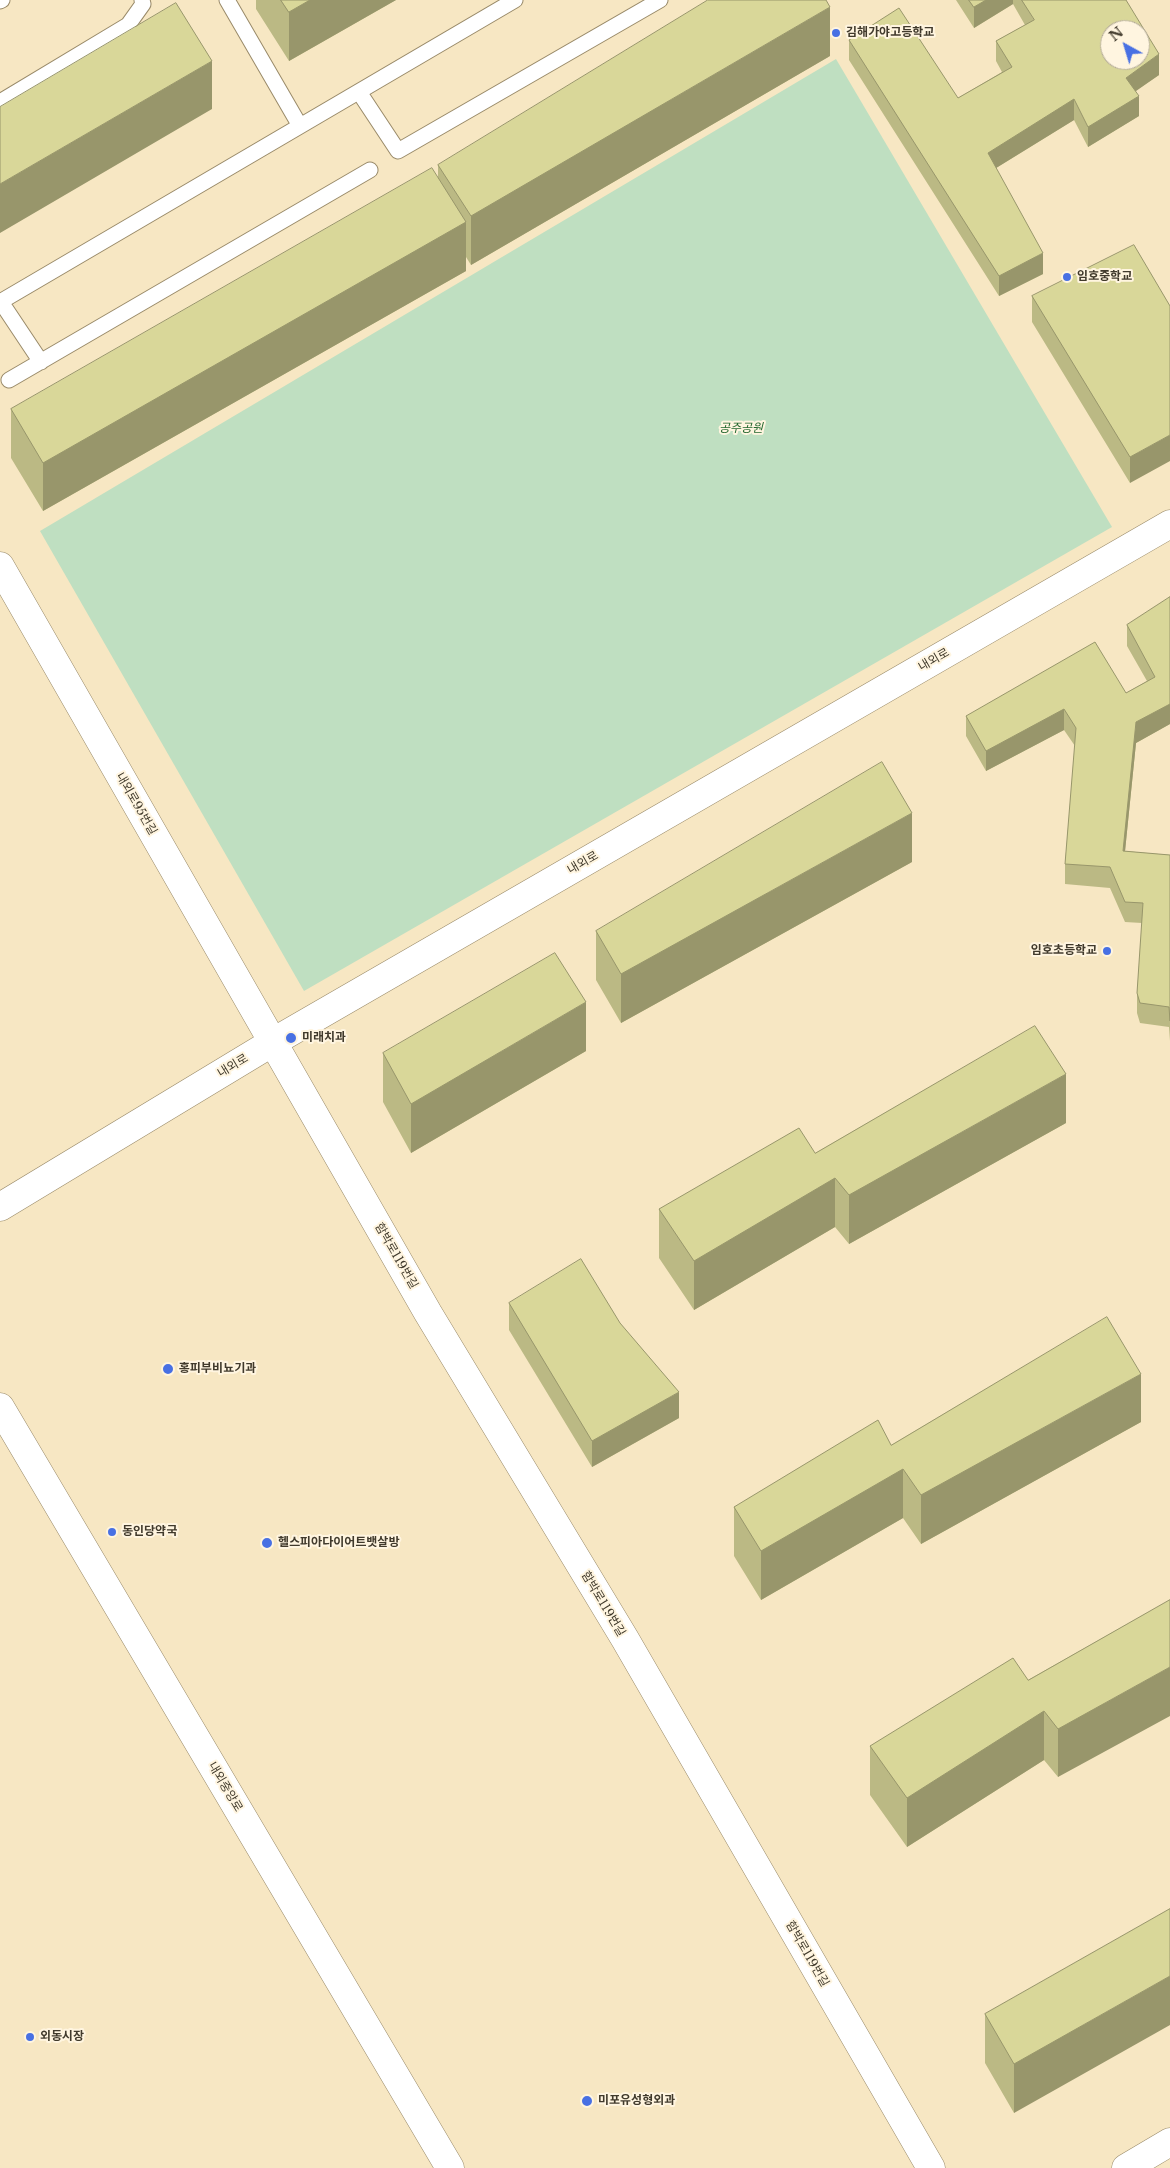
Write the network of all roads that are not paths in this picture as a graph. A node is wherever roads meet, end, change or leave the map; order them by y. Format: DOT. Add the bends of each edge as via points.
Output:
graph roads {
  1 [pos="142,0"];
  2 [pos="227,0"];
  3 [pos="516,0"];
  4 [pos="660,0"];
  5 [pos="359,92"];
  6 [pos="0,102"];
  7 [pos="300,126"];
  8 [pos="370,170"];
  9 [pos="0,302"];
  10 [pos="41,362"];
  11 [pos="10,380"];
  12 [pos="1170,524"];
  13 [pos="0,566"];
  14 [pos="273,1042"];
  15 [pos="0,1207"];
  16 [pos="0,1407"];
  17 [pos="1170,2142"];
  18 [pos="450,2168"];
  19 [pos="931,2168"];
  20 [pos="1126,2168"];
  1 -- 6 [label="lane" via="128,25"];
  2 -- 7 [label="lane"];
  3 -- 5 [label="lane"];
  4 -- 5 [label="lane" via="398,151"];
  5 -- 7 [label="lane"];
  7 -- 9 [label="lane"];
  8 -- 10 [label="lane"];
  9 -- 10 [label="lane"];
  10 -- 11 [label="lane"];
  12 -- 14 [label="street, 내외로"];
  13 -- 14 [label="street, 내외로95번길"];
  14 -- 15 [label="street, 내외로"];
  14 -- 19 [label="street, 함박로119번길" via="428,1313 625,1639"];
  16 -- 18 [label="street, 내외중앙로"];
  17 -- 20 [label="street"];
}
